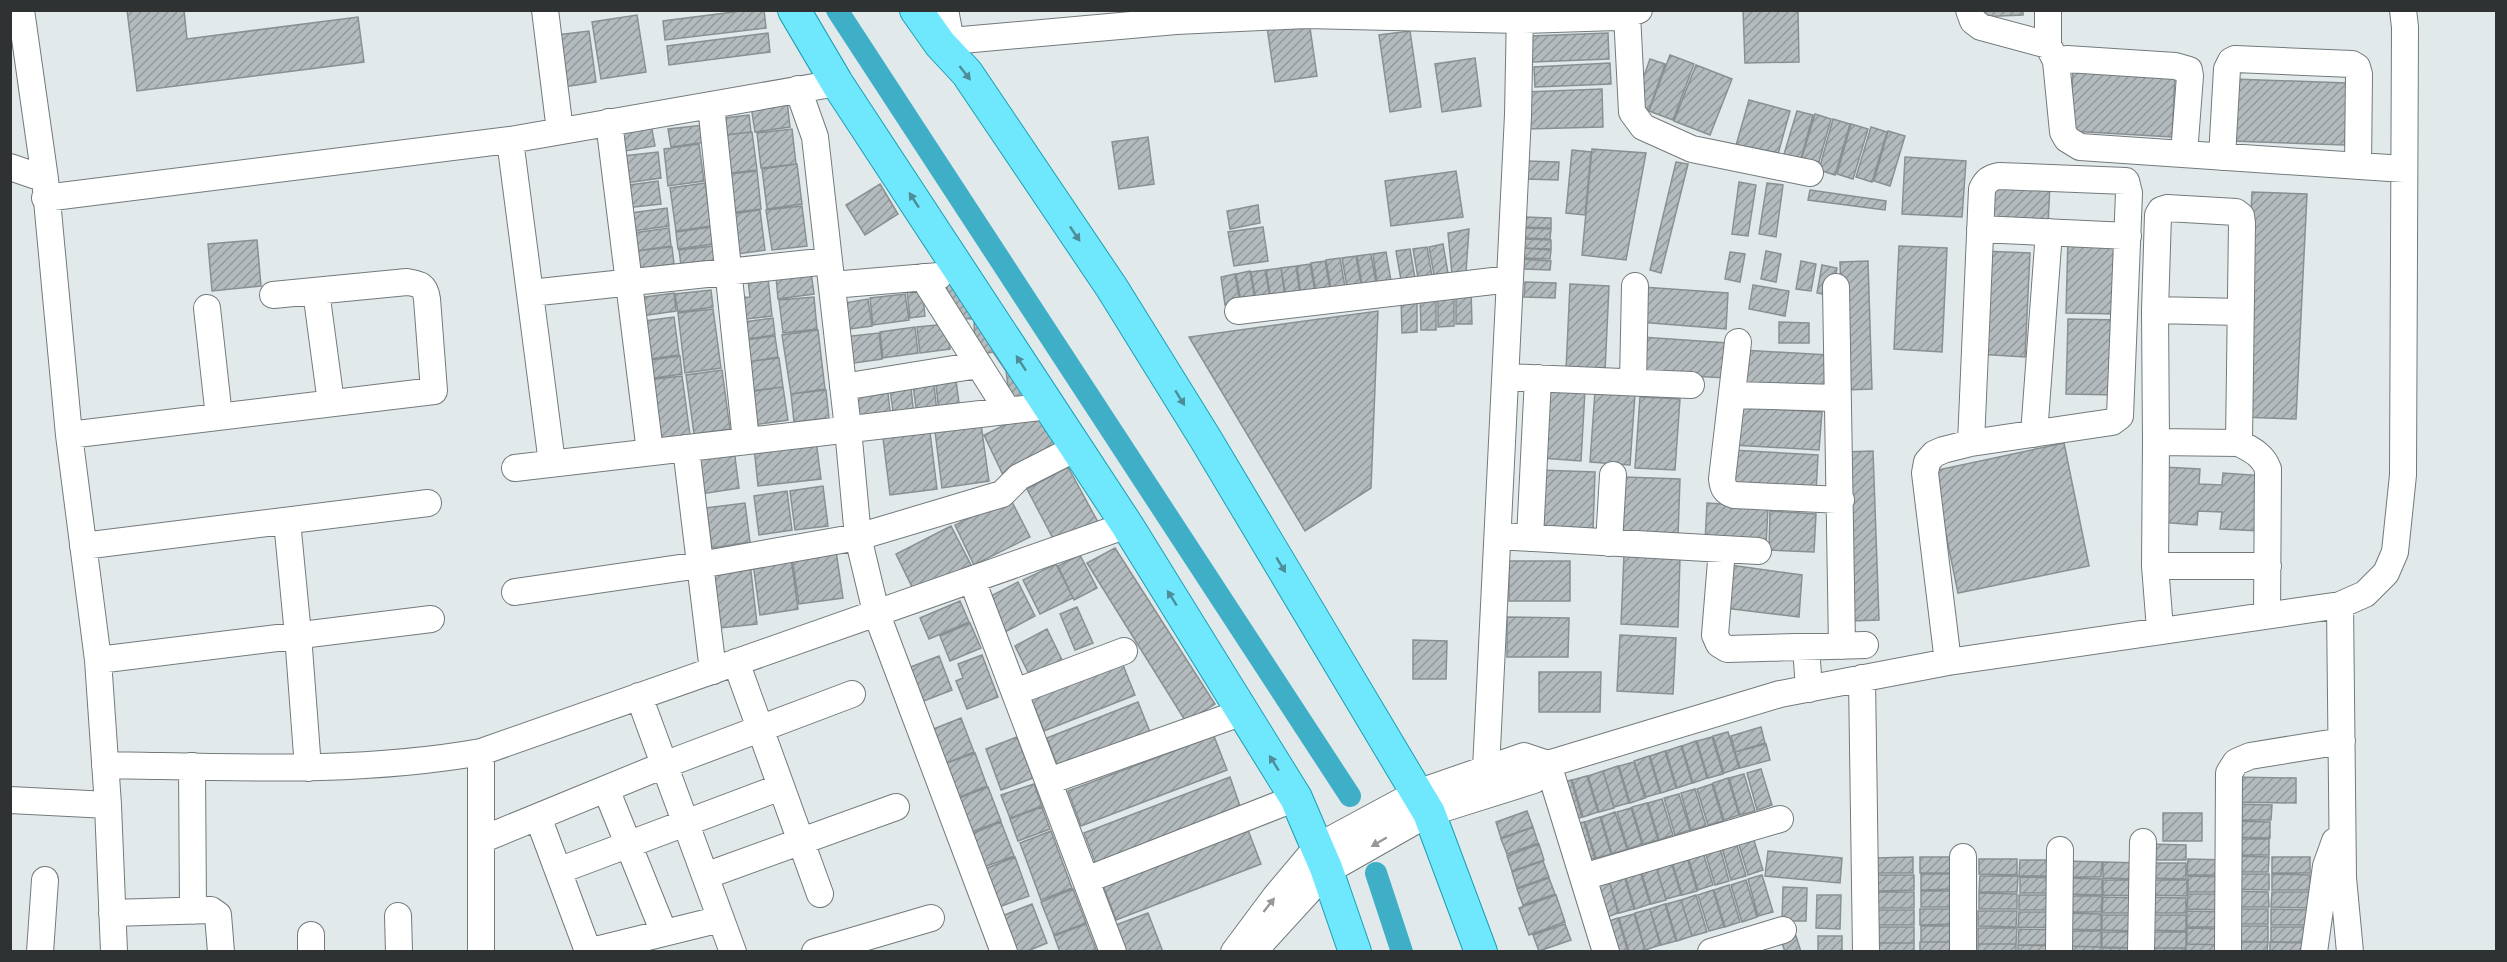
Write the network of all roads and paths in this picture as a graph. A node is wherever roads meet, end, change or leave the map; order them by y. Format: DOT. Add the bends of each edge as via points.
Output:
graph roads {
  1 [pos="21,10"];
  2 [pos="545,10"];
  3 [pos="794,10"];
  4 [pos="916,10"];
  5 [pos="945,10"];
  6 [pos="1969,10"];
  7 [pos="2048,10"];
  8 [pos="2403,10"];
  9 [pos="1624,13"];
  10 [pos="1426,14"];
  11 [pos="1520,15"];
  12 [pos="946,42"];
  13 [pos="2052,53"];
  14 [pos="837,83"];
  15 [pos="798,89"];
  16 [pos="711,105"];
  17 [pos="609,122"];
  18 [pos="560,131"];
  19 [pos="510,140"];
  20 [pos="2184,154"];
  21 [pos="2222,157"];
  22 [pos="2358,166"];
  23 [pos="10,167"];
  24 [pos="2404,169"];
  25 [pos="1810,173"];
  26 [pos="45,189"];
  27 [pos="1980,229"];
  28 [pos="2049,232"];
  29 [pos="2128,236"];
  30 [pos="729,272"];
  31 [pos="831,273"];
  32 [pos="963,274"];
  33 [pos="923,277"];
  34 [pos="1510,279"];
  35 [pos="629,283"];
  36 [pos="1635,286"];
  37 [pos="1836,287"];
  38 [pos="316,291"];
  39 [pos="530,293"];
  40 [pos="273,295"];
  41 [pos="207,308"];
  42 [pos="2155,310"];
  43 [pos="1238,311"];
  44 [pos="2240,312"];
  45 [pos="1738,342"];
  46 [pos="978,365"];
  47 [pos="1506,376"];
  48 [pos="1538,378"];
  49 [pos="1633,382"];
  50 [pos="1691,385"];
  51 [pos="843,387"];
  52 [pos="1733,395"];
  53 [pos="1836,398"];
  54 [pos="331,403"];
  55 [pos="1049,406"];
  56 [pos="1008,411"];
  57 [pos="219,417"];
  58 [pos="848,429"];
  59 [pos="2034,434"];
  60 [pos="69,435"];
  61 [pos="746,441"];
  62 [pos="2156,442"];
  63 [pos="2240,442"];
  64 [pos="1971,443"];
  65 [pos="686,448"];
  66 [pos="1076,448"];
  67 [pos="650,452"];
  68 [pos="552,463"];
  69 [pos="515,468"];
  70 [pos="1613,475"];
  71 [pos="1841,500"];
  72 [pos="428,503"];
  73 [pos="287,521"];
  74 [pos="1127,525"];
  75 [pos="1498,536"];
  76 [pos="858,537"];
  77 [pos="1530,538"];
  78 [pos="1609,543"];
  79 [pos="83,546"];
  80 [pos="1722,549"];
  81 [pos="1758,551"];
  82 [pos="700,565"];
  83 [pos="2156,566"];
  84 [pos="2268,566"];
  85 [pos="972,580"];
  86 [pos="515,592"];
  87 [pos="2340,605"];
  88 [pos="876,612"];
  89 [pos="2267,614"];
  90 [pos="431,619"];
  91 [pos="2160,629"];
  92 [pos="298,635"];
  93 [pos="1806,647"];
  94 [pos="1124,651"];
  95 [pos="98,660"];
  96 [pos="1948,662"];
  97 [pos="725,667"];
  98 [pos="1862,678"];
  99 [pos="1809,688"];
  100 [pos="1015,692"];
  101 [pos="852,694"];
  102 [pos="639,696"];
  103 [pos="1243,712"];
  104 [pos="761,730"];
  105 [pos="2342,741"];
  106 [pos="481,752"];
  107 [pos="1548,764"];
  108 [pos="105,765"];
  109 [pos="664,765"];
  110 [pos="192,766"];
  111 [pos="308,768"];
  112 [pos="1486,769"];
  113 [pos="1049,781"];
  114 [pos="781,787"];
  115 [pos="606,789"];
  116 [pos="1480,796"];
  117 [pos="1296,798"];
  118 [pos="10,801"];
  119 [pos="1423,803"];
  120 [pos="108,805"];
  121 [pos="896,807"];
  122 [pos="538,817"];
  123 [pos="2342,818"];
  124 [pos="1780,819"];
  125 [pos="685,823"];
  126 [pos="481,840"];
  127 [pos="801,841"];
  128 [pos="2143,842"];
  129 [pos="629,844"];
  130 [pos="2060,850"];
  131 [pos="1963,857"];
  132 [pos="1322,859"];
  133 [pos="558,871"];
  134 [pos="705,876"];
  135 [pos="1583,877"];
  136 [pos="45,880"];
  137 [pos="1086,880"];
  138 [pos="820,894"];
  139 [pos="193,911"];
  140 [pos="112,913"];
  141 [pos="398,916"];
  142 [pos="931,918"];
  143 [pos="721,919"];
  144 [pos="1784,930"];
  145 [pos="664,933"];
  146 [pos="40,951"];
  147 [pos="114,951"];
  148 [pos="221,951"];
  149 [pos="399,951"];
  150 [pos="481,951"];
  151 [pos="587,951"];
  152 [pos="733,951"];
  153 [pos="820,951"];
  154 [pos="1004,951"];
  155 [pos="1113,951"];
  156 [pos="1234,951"];
  157 [pos="1252,951"];
  158 [pos="1355,951"];
  159 [pos="1481,951"];
  160 [pos="1606,951"];
  161 [pos="1711,951"];
  162 [pos="1866,951"];
  163 [pos="1963,951"];
  164 [pos="2059,951"];
  165 [pos="2141,951"];
  166 [pos="2228,951"];
  167 [pos="2314,951"];
  168 [pos="2350,951"];
  1 -- 26 [label="street"];
  2 -- 18 [label="street"];
  3 -- 14 [label="main road"];
  4 -- 12 [label="main road"];
  5 -- 12 [label="street"];
  6 -- 13 [label="street" via="1973,21 1981,27"];
  7 -- 13 [label="street"];
  8 -- 24 [label="street"];
  9 -- 11 [label="street"];
  9 -- 25 [label="street" via="1632,112 1643,127 1692,149"];
  10 -- 11 [label="street"];
  10 -- 12 [label="street" via="1176,21"];
  11 -- 34 [label="street"];
  12 -- 119 [label="main road, one-way" via="1112,288"];
  13 -- 20 [label="street" via="2063,132 2072,144"];
  13 -- 20 [label="street" via="2188,70"];
  14 -- 15 [label="street"];
  32 -- 14 [label="main road, one-way"];
  15 -- 16 [label="street"];
  15 -- 31 [label="street" via="815,137"];
  16 -- 17 [label="street"];
  16 -- 30 [label="street"];
  17 -- 18 [label="street"];
  17 -- 35 [label="street"];
  18 -- 19 [label="street"];
  19 -- 26 [label="street"];
  19 -- 39 [label="street"];
  20 -- 21 [label="street"];
  21 -- 22 [label="street"];
  21 -- 22 [label="street" via="2227,69 2231,61 2352,64 2359,74"];
  22 -- 24 [label="street"];
  23 -- 26 [label="street"];
  24 -- 87 [label="street" via="2403,475 2395,552 2386,573 2366,594"];
  26 -- 60 [label="street"];
  27 -- 28 [label="street"];
  27 -- 29 [label="street" via="1982,189 1993,177 2121,180 2126,181 2129,193"];
  27 -- 64 [label="street"];
  28 -- 29 [label="street"];
  28 -- 59 [label="street"];
  29 -- 59 [label="street" via="2120,416 2112,422"];
  30 -- 31 [label="street"];
  30 -- 35 [label="street"];
  30 -- 61 [label="street"];
  31 -- 33 [label="street"];
  31 -- 51 [label="street"];
  32 -- 33 [label="street"];
  55 -- 32 [label="main road, one-way"];
  33 -- 46 [label="street"];
  34 -- 43 [label="street"];
  34 -- 47 [label="street"];
  35 -- 39 [label="street"];
  35 -- 67 [label="street"];
  36 -- 49 [label="street"];
  37 -- 53 [label="street"];
  38 -- 40 [label="street"];
  38 -- 54 [label="street"];
  38 -- 54 [label="street" via="407,282 426,289 434,391"];
  39 -- 68 [label="street"];
  41 -- 57 [label="street"];
  42 -- 44 [label="street"];
  42 -- 44 [label="street" via="2157,221 2161,210 2167,208 2240,214"];
  42 -- 62 [label="street"];
  44 -- 63 [label="street"];
  45 -- 52 [label="street"];
  46 -- 51 [label="street"];
  46 -- 56 [label="street"];
  47 -- 48 [label="street"];
  47 -- 75 [label="street"];
  48 -- 49 [label="street"];
  48 -- 77 [label="street"];
  49 -- 50 [label="street"];
  51 -- 58 [label="street"];
  52 -- 53 [label="street"];
  52 -- 71 [label="street" via="1722,479 1727,493"];
  53 -- 71 [label="street"];
  54 -- 57 [label="street"];
  55 -- 56 [label="street"];
  55 -- 66 [label="main road"];
  56 -- 58 [label="street"];
  57 -- 60 [label="street"];
  58 -- 61 [label="street"];
  58 -- 76 [label="street"];
  59 -- 64 [label="street"];
  60 -- 79 [label="street"];
  61 -- 65 [label="street"];
  62 -- 63 [label="street"];
  62 -- 83 [label="street"];
  63 -- 84 [label="street" via="2257,452 2268,469"];
  64 -- 96 [label="street" via="1934,454 1925,473"];
  65 -- 67 [label="street"];
  65 -- 82 [label="street"];
  66 -- 74 [label="main road"];
  66 -- 76 [label="street" via="1019,477 1002,494"];
  67 -- 68 [label="street"];
  68 -- 69 [label="street"];
  70 -- 78 [label="street"];
  71 -- 93 [label="street" via="1854,645"];
  72 -- 73 [label="street"];
  73 -- 79 [label="street"];
  73 -- 92 [label="street"];
  74 -- 85 [label="street"];
  103 -- 74 [label="main road, one-way"];
  75 -- 77 [label="street"];
  75 -- 112 [label="street"];
  76 -- 82 [label="street"];
  76 -- 88 [label="street"];
  77 -- 78 [label="street"];
  78 -- 80 [label="street"];
  79 -- 95 [label="street"];
  80 -- 81 [label="street"];
  80 -- 93 [label="street" via="1715,635 1719,644 1727,649"];
  82 -- 86 [label="street"];
  82 -- 97 [label="street"];
  83 -- 84 [label="street"];
  83 -- 91 [label="street"];
  84 -- 89 [label="street"];
  85 -- 88 [label="street"];
  85 -- 100 [label="street"];
  87 -- 89 [label="street"];
  87 -- 105 [label="street"];
  88 -- 97 [label="street"];
  88 -- 154 [label="street"];
  89 -- 91 [label="street"];
  90 -- 92 [label="street"];
  91 -- 96 [label="street"];
  92 -- 95 [label="street"];
  92 -- 111 [label="street"];
  93 -- 99 [label="street"];
  94 -- 100 [label="street"];
  95 -- 108 [label="street"];
  96 -- 98 [label="street"];
  97 -- 102 [label="street"];
  97 -- 104 [label="street"];
  98 -- 99 [label="street"];
  98 -- 162 [label="street"];
  99 -- 107 [label="street"];
  100 -- 113 [label="street"];
  101 -- 104 [label="street"];
  102 -- 106 [label="street"];
  102 -- 109 [label="street"];
  103 -- 113 [label="street"];
  117 -- 103 [label="main road, one-way"];
  104 -- 109 [label="street"];
  104 -- 114 [label="street"];
  105 -- 123 [label="street"];
  105 -- 166 [label="street" via="2250,756 2236,762 2229,773"];
  106 -- 111 [label="street" via="442,759"];
  106 -- 126 [label="street"];
  107 -- 112 [label="street" via="1524,756"];
  107 -- 116 [label="street" via="1534,780"];
  107 -- 135 [label="street"];
  108 -- 110 [label="street"];
  108 -- 120 [label="street"];
  109 -- 115 [label="street"];
  109 -- 125 [label="street"];
  110 -- 111 [label="street"];
  110 -- 139 [label="street"];
  112 -- 116 [label="street"];
  112 -- 119 [label="street"];
  113 -- 137 [label="street"];
  114 -- 125 [label="street"];
  114 -- 127 [label="street"];
  115 -- 122 [label="street"];
  115 -- 129 [label="street"];
  116 -- 119 [label="street"];
  117 -- 132 [label="main road"];
  117 -- 137 [label="street"];
  118 -- 120 [label="street"];
  119 -- 132 [label="street"];
  119 -- 159 [label="main road"];
  120 -- 140 [label="street"];
  121 -- 127 [label="street"];
  122 -- 126 [label="street"];
  122 -- 133 [label="street"];
  123 -- 167 [label="street" via="2326,866"];
  123 -- 168 [label="street"];
  124 -- 135 [label="street"];
  125 -- 129 [label="street"];
  125 -- 134 [label="street"];
  126 -- 150 [label="street"];
  127 -- 134 [label="street"];
  127 -- 138 [label="street"];
  128 -- 165 [label="street"];
  129 -- 133 [label="street"];
  129 -- 145 [label="street"];
  130 -- 164 [label="street"];
  131 -- 163 [label="street"];
  156 -- 132 [label="street, one-way" via="1275,897"];
  132 -- 157 [label="street"];
  132 -- 158 [label="main road"];
  133 -- 151 [label="street"];
  134 -- 143 [label="street"];
  135 -- 160 [label="street"];
  136 -- 146 [label="street"];
  137 -- 155 [label="street"];
  139 -- 140 [label="street"];
  139 -- 148 [label="street" via="211,910 218,915"];
  140 -- 147 [label="street"];
  141 -- 149 [label="street"];
  142 -- 153 [label="street"];
  143 -- 145 [label="street"];
  143 -- 152 [label="street"];
  144 -- 161 [label="street"];
  145 -- 151 [label="street"];
}
